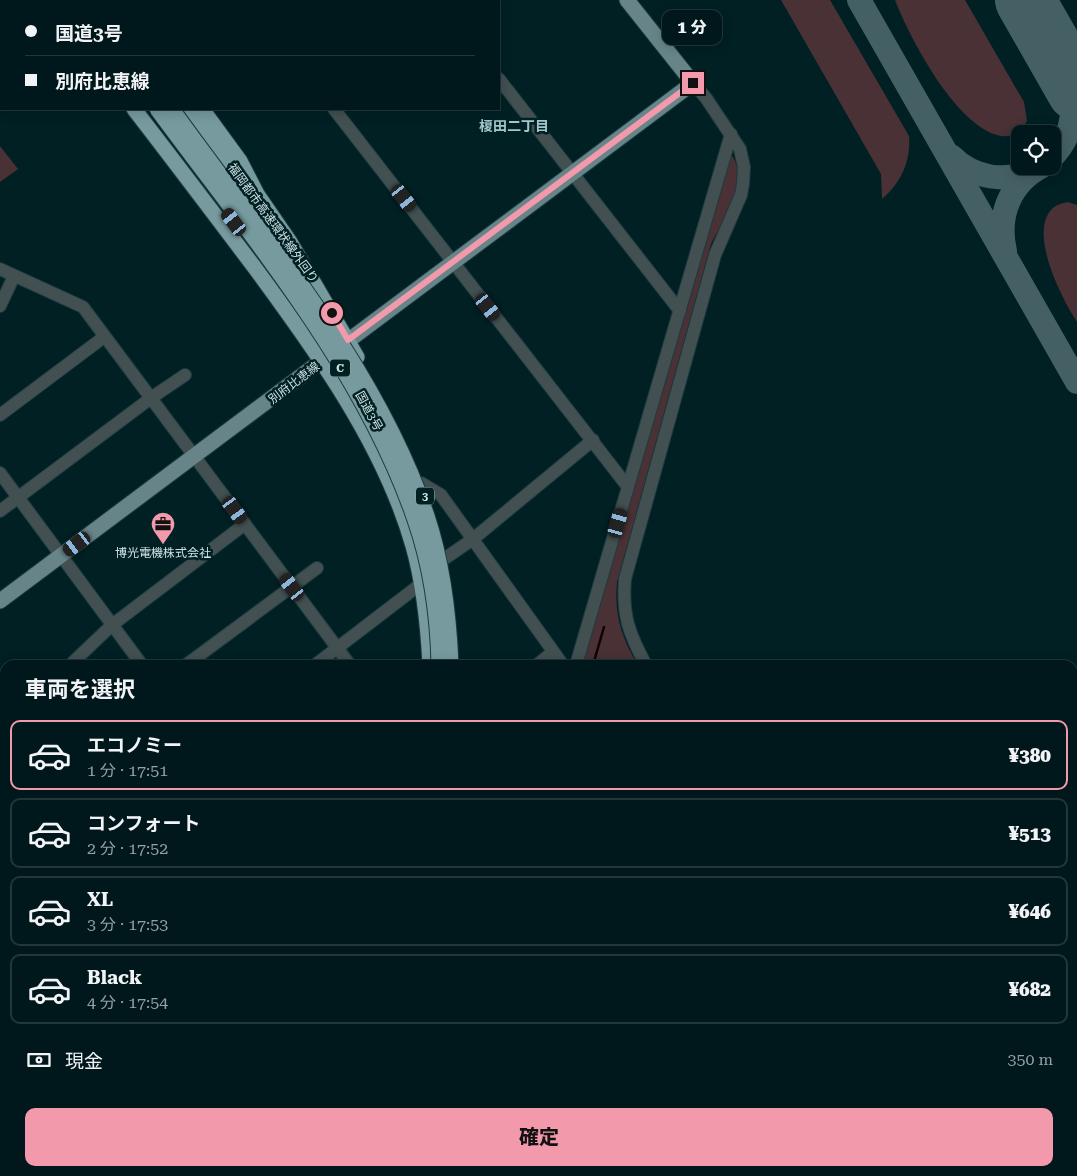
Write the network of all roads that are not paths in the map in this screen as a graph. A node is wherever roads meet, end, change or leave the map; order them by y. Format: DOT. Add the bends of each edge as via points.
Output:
graph roads {
  1 [pos="627,0"];
  2 [pos="500,80"];
  3 [pos="693,83"];
  4 [pos="135,110"];
  5 [pos="150,110"];
  6 [pos="158,110"];
  7 [pos="173,110"];
  8 [pos="189,110"];
  9 [pos="203,110"];
  10 [pos="335,110"];
  11 [pos="732,135"];
  12 [pos="572,173"];
  13 [pos="257,194"];
  14 [pos="452,262"];
  15 [pos="0,269"];
  16 [pos="14,276"];
  17 [pos="271,290"];
  18 [pos="0,306"];
  19 [pos="680,311"];
  20 [pos="104,337"];
  21 [pos="348,340"];
  22 [pos="322,362"];
  23 [pos="185,375"];
  24 [pos="151,398"];
  25 [pos="0,415"];
  26 [pos="593,440"];
  27 [pos="195,456"];
  28 [pos="0,473"];
  29 [pos="421,483"];
  30 [pos="628,487"];
  31 [pos="18,497"];
  32 [pos="0,511"];
  33 [pos="245,524"];
  34 [pos="473,539"];
  35 [pos="62,555"];
  36 [pos="444,558"];
  37 [pos="317,568"];
  38 [pos="422,583"];
  39 [pos="292,587"];
  40 [pos="0,601"];
  41 [pos="112,625"];
  42 [pos="338,648"];
  43 [pos="553,652"];
  44 [pos="75,660"];
  45 [pos="138,660"];
  46 [pos="193,660"];
  47 [pos="322,660"];
  48 [pos="346,660"];
  49 [pos="430,660"];
  50 [pos="439,660"];
  51 [pos="452,660"];
  52 [pos="456,660"];
  53 [pos="543,660"];
  54 [pos="559,660"];
  55 [pos="577,660"];
  56 [pos="643,660"];
  1 -- 3 [label="main road"];
  2 -- 12 [label="street"];
  3 -- 11 [label="street"];
  3 -- 12 [label="main road, 別府比恵線"];
  4 -- 17 [label="highway, 国道3号 / 3"];
  5 -- 17 [label="highway" via="247,242"];
  6 -- 50 [label="highway, C, bridge" via="305,313 380,436 416,522 434,601"];
  7 -- 51 [label="highway, 福岡都市高速環状線外回り / C, bridge" via="254,219 342,346 392,432 430,527 446,599"];
  8 -- 13 [label="highway" via="231,167"];
  9 -- 13 [label="highway, 国道3号 / 3" via="240,161"];
  10 -- 14 [label="street"];
  11 -- 19 [label="street"];
  11 -- 56 [label="street" via="742,156 744,176 741,195 715,255 625,579 626,623"];
  12 -- 14 [label="main road, 別府比恵線"];
  12 -- 19 [label="street"];
  13 -- 21 [label="highway, 国道3号 / 3" via="290,242"];
  14 -- 21 [label="main road, 別府比恵線"];
  14 -- 26 [label="street"];
  15 -- 16 [label="street"];
  16 -- 18 [label="street"];
  16 -- 20 [label="street" via="83,307"];
  17 -- 22 [label="highway, 国道3号 / 3"];
  19 -- 30 [label="street"];
  20 -- 24 [label="street"];
  20 -- 25 [label="street"];
  21 -- 22 [label="main road, 別府比恵線"];
  21 -- 29 [label="highway, 国道3号 / 3"];
  22 -- 27 [label="main road, 別府比恵線"];
  22 -- 38 [label="highway, 国道3号 / 3" via="362,428 392,492 413,546"];
  23 -- 24 [label="street"];
  24 -- 27 [label="street"];
  24 -- 31 [label="street"];
  26 -- 30 [label="street"];
  26 -- 34 [label="street"];
  27 -- 33 [label="street"];
  27 -- 35 [label="main road, 別府比恵線"];
  28 -- 31 [label="street"];
  29 -- 34 [label="street" via="441,495"];
  29 -- 36 [label="highway, 国道3号 / 3"];
  30 -- 55 [label="street"];
  31 -- 32 [label="street"];
  31 -- 35 [label="street"];
  33 -- 39 [label="street"];
  33 -- 41 [label="street"];
  34 -- 36 [label="street"];
  34 -- 43 [label="street"];
  35 -- 40 [label="main road, 別府比恵線"];
  35 -- 41 [label="street"];
  36 -- 52 [label="highway, 国道3号 / 3"];
  37 -- 39 [label="street"];
  38 -- 42 [label="street"];
  38 -- 49 [label="highway, 国道3号 / 3"];
  39 -- 42 [label="street"];
  39 -- 46 [label="street"];
  41 -- 44 [label="street"];
  41 -- 45 [label="street"];
  42 -- 47 [label="street"];
  42 -- 48 [label="street"];
  43 -- 53 [label="street"];
  43 -- 54 [label="street"];
}
